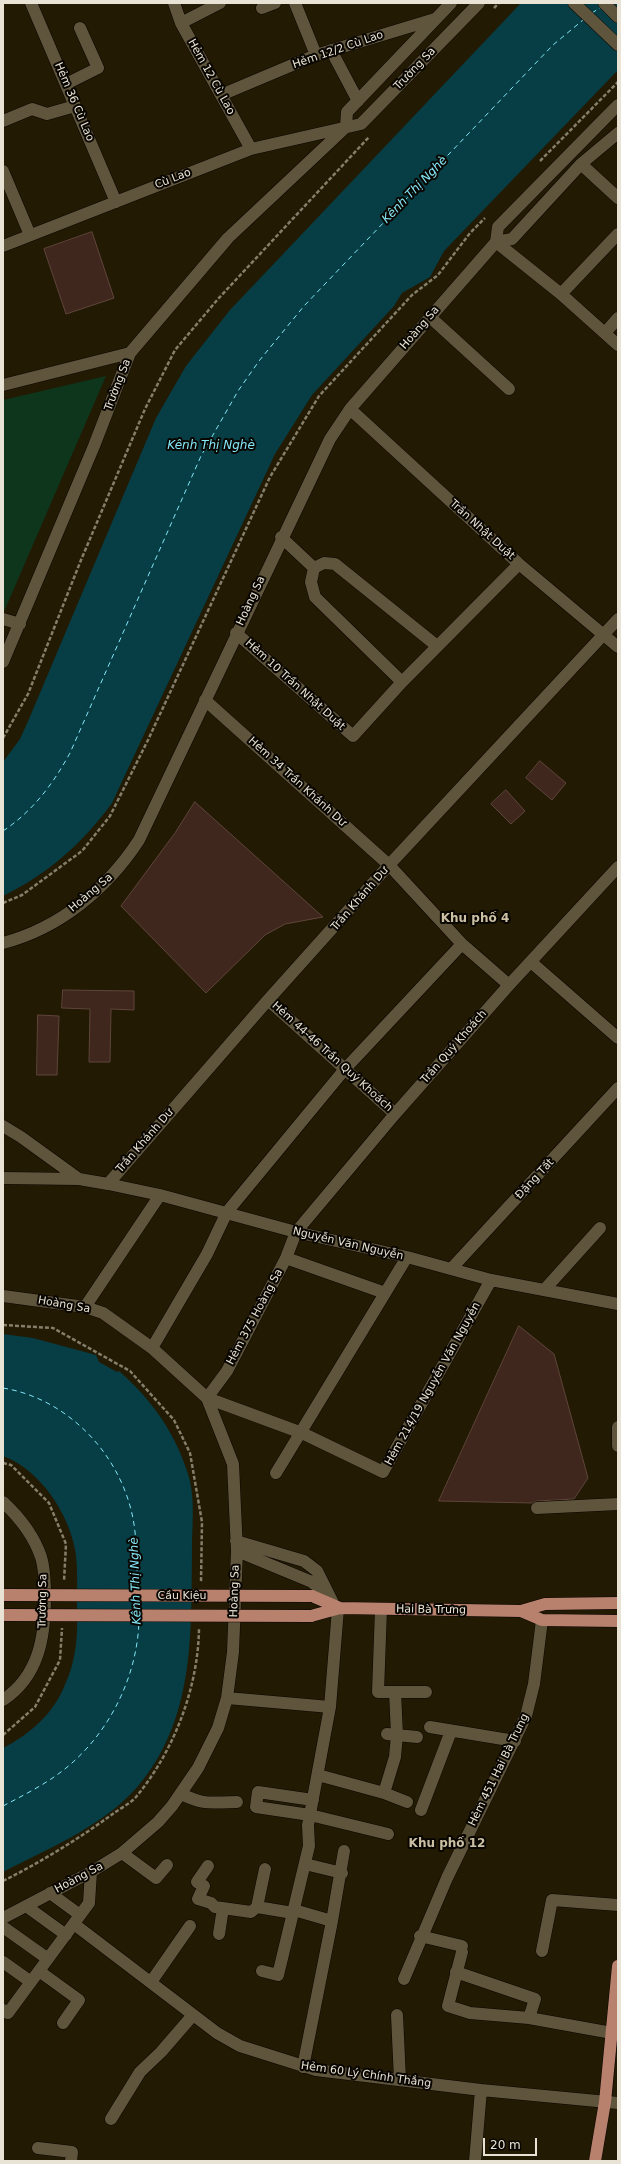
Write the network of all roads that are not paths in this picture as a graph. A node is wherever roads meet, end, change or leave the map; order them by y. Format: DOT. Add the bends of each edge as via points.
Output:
graph roads {
  1 [pos="31,3"];
  2 [pos="174,3"];
  3 [pos="220,3"];
  4 [pos="275,3"];
  5 [pos="295,3"];
  6 [pos="451,3"];
  7 [pos="479,3"];
  8 [pos="574,3"];
  9 [pos="604,3"];
  10 [pos="262,8"];
  11 [pos="618,17"];
  12 [pos="435,19"];
  13 [pos="181,23"];
  14 [pos="80,28"];
  15 [pos="618,45"];
  16 [pos="331,50"];
  17 [pos="316,55"];
  18 [pos="66,84"];
  19 [pos="221,95"];
  20 [pos="358,101"];
  21 [pos="618,105"];
  22 [pos="75,106"];
  23 [pos="3,120"];
  24 [pos="346,127"];
  25 [pos="618,133"];
  26 [pos="251,149"];
  27 [pos="581,164"];
  28 [pos="3,171"];
  29 [pos="618,198"];
  30 [pos="116,202"];
  31 [pos="618,234"];
  32 [pos="30,235"];
  33 [pos="496,242"];
  34 [pos="3,246"];
  35 [pos="561,294"];
  36 [pos="430,317"];
  37 [pos="618,318"];
  38 [pos="605,333"];
  39 [pos="618,345"];
  40 [pos="130,353"];
  41 [pos="3,385"];
  42 [pos="509,389"];
  43 [pos="350,409"];
  44 [pos="281,537"];
  45 [pos="519,564"];
  46 [pos="314,568"];
  47 [pos="3,619"];
  48 [pos="618,619"];
  49 [pos="20,624"];
  50 [pos="236,633"];
  51 [pos="604,635"];
  52 [pos="438,646"];
  53 [pos="618,647"];
  54 [pos="3,662"];
  55 [pos="402,682"];
  56 [pos="205,700"];
  57 [pos="390,865"];
  58 [pos="618,867"];
  59 [pos="3,943"];
  60 [pos="462,944"];
  61 [pos="531,962"];
  62 [pos="509,985"];
  63 [pos="268,1000"];
  64 [pos="618,1038"];
  65 [pos="345,1069"];
  66 [pos="618,1088"];
  67 [pos="395,1114"];
  68 [pos="3,1126"];
  69 [pos="3,1178"];
  70 [pos="79,1179"];
  71 [pos="108,1184"];
  72 [pos="160,1195"];
  73 [pos="227,1212"];
  74 [pos="600,1228"];
  75 [pos="296,1232"];
  76 [pos="407,1257"];
  77 [pos="286,1258"];
  78 [pos="451,1269"];
  79 [pos="491,1280"];
  80 [pos="545,1290"];
  81 [pos="385,1293"];
  82 [pos="3,1296"];
  83 [pos="618,1304"];
  84 [pos="85,1307"];
  85 [pos="152,1348"];
  86 [pos="207,1398"];
  87 [pos="618,1427"];
  88 [pos="302,1433"];
  89 [pos="618,1446"];
  90 [pos="276,1472"];
  91 [pos="3,1502"];
  92 [pos="618,1504"];
  93 [pos="537,1508"];
  94 [pos="237,1546"];
  95 [pos="3,1595"];
  96 [pos="312,1596"];
  97 [pos="618,1603"];
  98 [pos="337,1607"];
  99 [pos="382,1610"];
  100 [pos="521,1611"];
  101 [pos="3,1615"];
  102 [pos="311,1616"];
  103 [pos="542,1620"];
  104 [pos="618,1621"];
  105 [pos="395,1692"];
  106 [pos="426,1692"];
  107 [pos="227,1698"];
  108 [pos="3,1700"];
  109 [pos="330,1707"];
  110 [pos="430,1727"];
  111 [pos="451,1730"];
  112 [pos="392,1735"];
  113 [pos="417,1737"];
  114 [pos="515,1741"];
  115 [pos="318,1775"];
  116 [pos="384,1792"];
  117 [pos="181,1794"];
  118 [pos="313,1800"];
  119 [pos="237,1802"];
  120 [pos="407,1802"];
  121 [pos="421,1810"];
  122 [pos="309,1820"];
  123 [pos="388,1834"];
  124 [pos="344,1851"];
  125 [pos="122,1853"];
  126 [pos="305,1864"];
  127 [pos="167,1865"];
  128 [pos="208,1866"];
  129 [pos="265,1868"];
  130 [pos="91,1872"];
  131 [pos="342,1873"];
  132 [pos="50,1893"];
  133 [pos="26,1906"];
  134 [pos="618,1906"];
  135 [pos="257,1907"];
  136 [pos="223,1908"];
  137 [pos="293,1911"];
  138 [pos="3,1918"];
  139 [pos="77,1919"];
  140 [pos="332,1921"];
  141 [pos="3,1926"];
  142 [pos="190,1926"];
  143 [pos="219,1934"];
  144 [pos="66,1935"];
  145 [pos="420,1936"];
  146 [pos="542,1951"];
  147 [pos="48,1959"];
  148 [pos="3,1962"];
  149 [pos="618,1966"];
  150 [pos="39,1971"];
  151 [pos="262,1971"];
  152 [pos="456,1972"];
  153 [pos="404,1979"];
  154 [pos="31,1982"];
  155 [pos="151,1982"];
  156 [pos="3,2010"];
  157 [pos="193,2015"];
  158 [pos="397,2015"];
  159 [pos="529,2018"];
  160 [pos="63,2023"];
  161 [pos="612,2033"];
  162 [pos="303,2068"];
  163 [pos="400,2080"];
  164 [pos="482,2090"];
  165 [pos="606,2102"];
  166 [pos="618,2103"];
  167 [pos="111,2119"];
  168 [pos="38,2148"];
  169 [pos="71,2161"];
  170 [pos="474,2161"];
  171 [pos="595,2161"];
  1 -- 18 [label="street, Hẻm 36 Cù Lao"];
  2 -- 13 [label="street, Hẻm 12 Cù Lao"];
  3 -- 13 [label="street"];
  4 -- 10 [label="street"];
  5 -- 17 [label="street"];
  6 -- 12 [label="street, Trường Sa"];
  7 -- 24 [label="street, Trường Sa" via="361,124"];
  8 -- 15 [label="street"];
  9 -- 11 [label="street"];
  12 -- 16 [label="street, Hẻm 12/2 Cù Lao"];
  12 -- 20 [label="street, Trường Sa"];
  13 -- 19 [label="street, Hẻm 12 Cù Lao"];
  14 -- 18 [label="street" via="98,68"];
  16 -- 17 [label="street, Hẻm 12/2 Cù Lao"];
  16 -- 20 [label="street"];
  17 -- 19 [label="street, Hẻm 12/2 Cù Lao"];
  18 -- 22 [label="street, Hẻm 36 Cù Lao"];
  19 -- 26 [label="street, Hẻm 12 Cù Lao"];
  20 -- 24 [label="street, Trường Sa" via="347,112"];
  21 -- 33 [label="street, Hoàng Sa" via="498,226"];
  22 -- 23 [label="street" via="47,114 32,109"];
  22 -- 30 [label="street, Hẻm 36 Cù Lao"];
  24 -- 26 [label="street, Cù Lao"];
  24 -- 40 [label="street, Trường Sa" via="228,238"];
  25 -- 27 [label="street"];
  26 -- 30 [label="street, Cù Lao"];
  27 -- 29 [label="street"];
  27 -- 33 [label="street" via="512,239"];
  28 -- 32 [label="street"];
  30 -- 32 [label="street, Cù Lao"];
  31 -- 35 [label="street"];
  32 -- 34 [label="street, Cù Lao"];
  33 -- 35 [label="street"];
  33 -- 36 [label="street, Hoàng Sa"];
  35 -- 38 [label="street"];
  36 -- 42 [label="street"];
  36 -- 43 [label="street, Hoàng Sa"];
  37 -- 38 [label="street"];
  38 -- 39 [label="street"];
  40 -- 41 [label="street"];
  40 -- 49 [label="street, Trường Sa"];
  43 -- 44 [label="street, Hoàng Sa" via="330,439"];
  43 -- 45 [label="street, Trần Nhật Duật"];
  44 -- 46 [label="street"];
  44 -- 50 [label="street, Hoàng Sa"];
  45 -- 51 [label="street, Trần Nhật Duật"];
  45 -- 52 [label="street, Hẻm 10 Trần Nhật Duật"];
  46 -- 52 [label="street" via="324,564 336,564"];
  46 -- 55 [label="street" via="311,582 315,597"];
  47 -- 49 [label="street"];
  48 -- 51 [label="street, Trần Khánh Dư"];
  49 -- 54 [label="street, Trường Sa"];
  50 -- 55 [label="street, Hẻm 10 Trần Nhật Duật" via="354,736"];
  50 -- 56 [label="street, Hoàng Sa"];
  51 -- 53 [label="street, Trần Nhật Duật"];
  51 -- 57 [label="street, Trần Khánh Dư"];
  52 -- 55 [label="street, Hẻm 10 Trần Nhật Duật"];
  56 -- 57 [label="street, Hẻm 34 Trần Khánh Dư"];
  56 -- 59 [label="street, Hoàng Sa" via="138,840 116,872 72,910 29,935"];
  57 -- 60 [label="street, Hẻm 34 Trần Khánh Dư"];
  57 -- 63 [label="street, Trần Khánh Dư"];
  58 -- 61 [label="street, Trần Quý Khoách"];
  60 -- 62 [label="street, Hẻm 34 Trần Khánh Dư"];
  60 -- 65 [label="street"];
  61 -- 62 [label="street, Trần Quý Khoách"];
  61 -- 64 [label="street"];
  62 -- 67 [label="street, Trần Quý Khoách"];
  63 -- 65 [label="street, Hẻm 44-46 Trần Quý Khoách"];
  63 -- 71 [label="street, Trần Khánh Dư"];
  65 -- 67 [label="street, Hẻm 44-46 Trần Quý Khoách"];
  65 -- 73 [label="street"];
  66 -- 78 [label="street, Ðặng Tất"];
  67 -- 75 [label="street, Trần Quý Khoách"];
  68 -- 70 [label="street"];
  69 -- 70 [label="street, Nguyễn Văn Nguyễn"];
  70 -- 71 [label="street, Nguyễn Văn Nguyễn"];
  71 -- 72 [label="street, Nguyễn Văn Nguyễn"];
  72 -- 73 [label="street, Nguyễn Văn Nguyễn"];
  72 -- 84 [label="street"];
  73 -- 75 [label="street, Nguyễn Văn Nguyễn"];
  73 -- 85 [label="street" via="207,1254"];
  74 -- 80 [label="street"];
  75 -- 76 [label="street, Nguyễn Văn Nguyễn"];
  75 -- 77 [label="street, Hẻm 375 Hoàng Sa"];
  76 -- 78 [label="street, Nguyễn Văn Nguyễn"];
  76 -- 81 [label="street"];
  77 -- 81 [label="street"];
  77 -- 86 [label="street, Hẻm 375 Hoàng Sa" via="227,1371"];
  78 -- 79 [label="street, Nguyễn Văn Nguyễn"];
  79 -- 80 [label="street, Nguyễn Văn Nguyễn"];
  79 -- 88 [label="street, Hẻm 214/19 Nguyễn Văn Nguyễn" via="383,1472"];
  80 -- 83 [label="street, Nguyễn Văn Nguyễn"];
  81 -- 88 [label="street"];
  82 -- 84 [label="street, Hoàng Sa"];
  84 -- 85 [label="street, Hoàng Sa" via="103,1313"];
  85 -- 86 [label="street, Hoàng Sa"];
  86 -- 88 [label="street, Hẻm 214/19 Nguyễn Văn Nguyễn"];
  86 -- 94 [label="street, Hoàng Sa" via="233,1464"];
  87 -- 89 [label="street"];
  88 -- 90 [label="street"];
  91 -- 108 [label="street, Trường Sa" via="22,1523 38,1550 43,1567 45,1591 43,1630 37,1659 23,1682"];
  92 -- 93 [label="street"];
  94 -- 98 [label="street" via="312,1582"];
  94 -- 107 [label="street, Hoàng Sa" via="233,1652"];
  95 -- 96 [label="main road, Cầu Kiệu, bridge"];
  96 -- 98 [label="main road, Hai Bà Trưng"];
  97 -- 100 [label="main road, Hai Bà Trưng" via="545,1604"];
  98 -- 99 [label="main road, Hai Bà Trưng"];
  98 -- 102 [label="main road, Hai Bà Trưng"];
  98 -- 109 [label="street"];
  99 -- 100 [label="main road, Hai Bà Trưng"];
  99 -- 105 [label="street" via="378,1692"];
  100 -- 103 [label="main road, Hai Bà Trưng"];
  101 -- 102 [label="main road, Cầu Kiệu, bridge"];
  103 -- 104 [label="main road, Hai Bà Trưng"];
  103 -- 114 [label="street, Hẻm 451 Hai Bà Trưng" via="534,1684 526,1716"];
  105 -- 106 [label="street"];
  105 -- 112 [label="street"];
  107 -- 109 [label="street"];
  107 -- 117 [label="street, Hoàng Sa" via="218,1728 208,1749"];
  109 -- 115 [label="street"];
  110 -- 111 [label="street"];
  111 -- 114 [label="street"];
  111 -- 121 [label="street"];
  112 -- 113 [label="street"];
  112 -- 116 [label="street" via="395,1757"];
  114 -- 145 [label="street, Hẻm 451 Hai Bà Trưng"];
  115 -- 116 [label="street"];
  115 -- 118 [label="street"];
  116 -- 120 [label="street"];
  117 -- 119 [label="street" via="201,1803"];
  117 -- 125 [label="street, Hoàng Sa" via="158,1822"];
  118 -- 122 [label="street"];
  118 -- 122 [label="street" via="258,1792 256,1807"];
  122 -- 123 [label="street"];
  122 -- 126 [label="street" via="309,1846"];
  124 -- 131 [label="street"];
  125 -- 127 [label="street" via="156,1878"];
  125 -- 130 [label="street, Hoàng Sa"];
  126 -- 131 [label="street"];
  126 -- 137 [label="street"];
  128 -- 136 [label="street" via="197,1882 204,1886 198,1899"];
  129 -- 135 [label="street"];
  130 -- 132 [label="street, Hoàng Sa"];
  130 -- 139 [label="street" via="90,1899"];
  131 -- 140 [label="street"];
  132 -- 133 [label="street, Hoàng Sa"];
  132 -- 139 [label="street, Hẻm 60 Lý Chính Thắng"];
  133 -- 138 [label="street, Hoàng Sa"];
  133 -- 144 [label="street"];
  134 -- 146 [label="street" via="552,1900"];
  135 -- 136 [label="street" via="251,1912"];
  135 -- 137 [label="street"];
  136 -- 143 [label="street"];
  137 -- 140 [label="street"];
  137 -- 151 [label="street" via="278,1976"];
  139 -- 144 [label="street"];
  139 -- 155 [label="street, Hẻm 60 Lý Chính Thắng"];
  140 -- 162 [label="street"];
  141 -- 147 [label="street"];
  142 -- 155 [label="street"];
  144 -- 147 [label="street"];
  145 -- 152 [label="street" via="462,1949"];
  145 -- 153 [label="street, Hẻm 451 Hai Bà Trưng"];
  147 -- 150 [label="street"];
  148 -- 154 [label="street"];
  149 -- 161 [label="main road"];
  150 -- 154 [label="street"];
  150 -- 160 [label="street" via="79,2000"];
  152 -- 159 [label="street" via="535,1999"];
  152 -- 159 [label="street" via="448,2006 470,2013"];
  154 -- 156 [label="street" via="8,2013"];
  155 -- 157 [label="street, Hẻm 60 Lý Chính Thắng"];
  157 -- 162 [label="street, Hẻm 60 Lý Chính Thắng" via="240,2046"];
  157 -- 167 [label="street" via="162,2052 140,2072"];
  158 -- 163 [label="street"];
  159 -- 161 [label="street"];
  161 -- 165 [label="main road"];
  162 -- 163 [label="street, Hẻm 60 Lý Chính Thắng"];
  163 -- 164 [label="street, Hẻm 60 Lý Chính Thắng"];
  164 -- 165 [label="street, Hẻm 60 Lý Chính Thắng"];
  164 -- 170 [label="street"];
  165 -- 166 [label="street, Hẻm 60 Lý Chính Thắng"];
  165 -- 171 [label="main road"];
  168 -- 169 [label="street" via="72,2152"];
}
